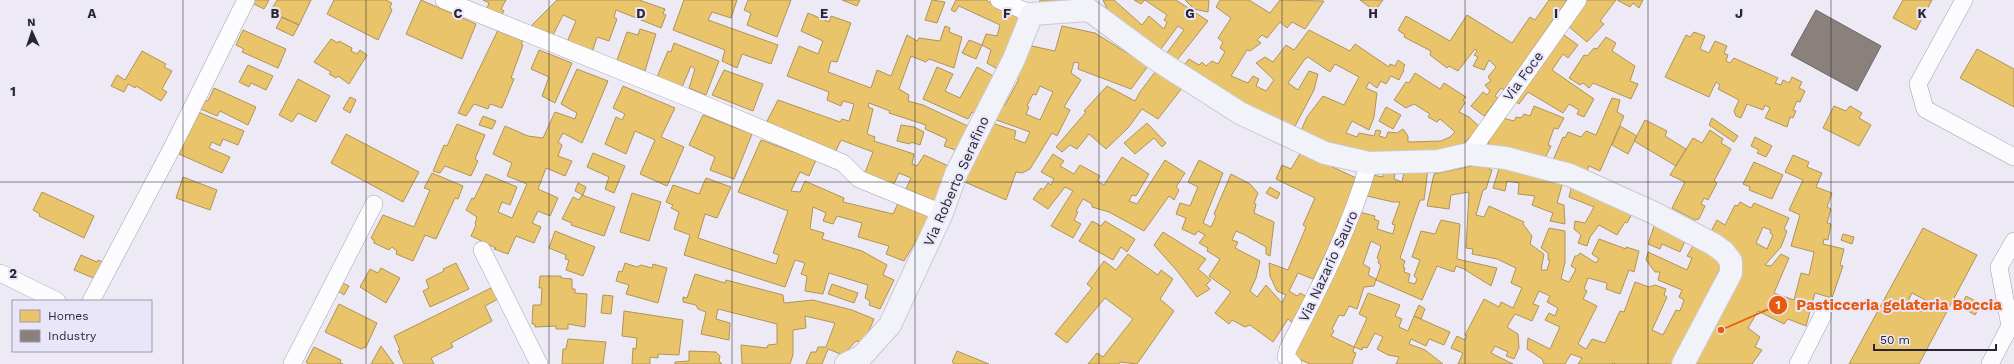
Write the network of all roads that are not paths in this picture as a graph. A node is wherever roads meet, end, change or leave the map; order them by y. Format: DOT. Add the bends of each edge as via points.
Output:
graph roads {
  1 [pos="246,0"];
  2 [pos="444,0"];
  3 [pos="999,0"];
  4 [pos="1578,0"];
  5 [pos="1964,0"];
  6 [pos="1089,5"];
  7 [pos="1032,14"];
  8 [pos="1469,154"];
  9 [pos="2014,157"];
  10 [pos="1369,163"];
  11 [pos="374,204"];
  12 [pos="942,212"];
  13 [pos="2014,241"];
  14 [pos="482,250"];
  15 [pos="0,273"];
  16 [pos="55,300"];
  17 [pos="92,300"];
  18 [pos="1823,315"];
  19 [pos="2012,325"];
  20 [pos="292,364"];
  21 [pos="539,364"];
  22 [pos="846,364"];
  23 [pos="1293,364"];
  24 [pos="1683,364"];
  25 [pos="1798,364"];
  26 [pos="1990,364"];
  1 -- 17 [label="street"];
  2 -- 12 [label="street" via="843,163 860,179"];
  3 -- 7 [label="street"];
  4 -- 8 [label="street, Via Foce"];
  5 -- 9 [label="street" via="1918,84 1925,109"];
  6 -- 7 [label="main road"];
  6 -- 10 [label="main road" via="1154,58 1240,113 1325,153"];
  7 -- 12 [label="main road, Via Roberto Serafino" via="1014,59 956,174"];
  8 -- 10 [label="main road" via="1438,161"];
  8 -- 24 [label="main road" via="1506,158 1570,175 1652,212 1724,252 1731,261 1731,273"];
  10 -- 23 [label="street, Via Nazario Sauro" via="1360,194 1330,266 1288,349 1286,357"];
  11 -- 20 [label="street"];
  12 -- 22 [label="main road, Via Roberto Serafino" via="890,325 862,356"];
  13 -- 19 [label="street" via="1999,267"];
  14 -- 21 [label="street"];
  15 -- 16 [label="street"];
  18 -- 25 [label="street"];
  19 -- 26 [label="street"];
}
